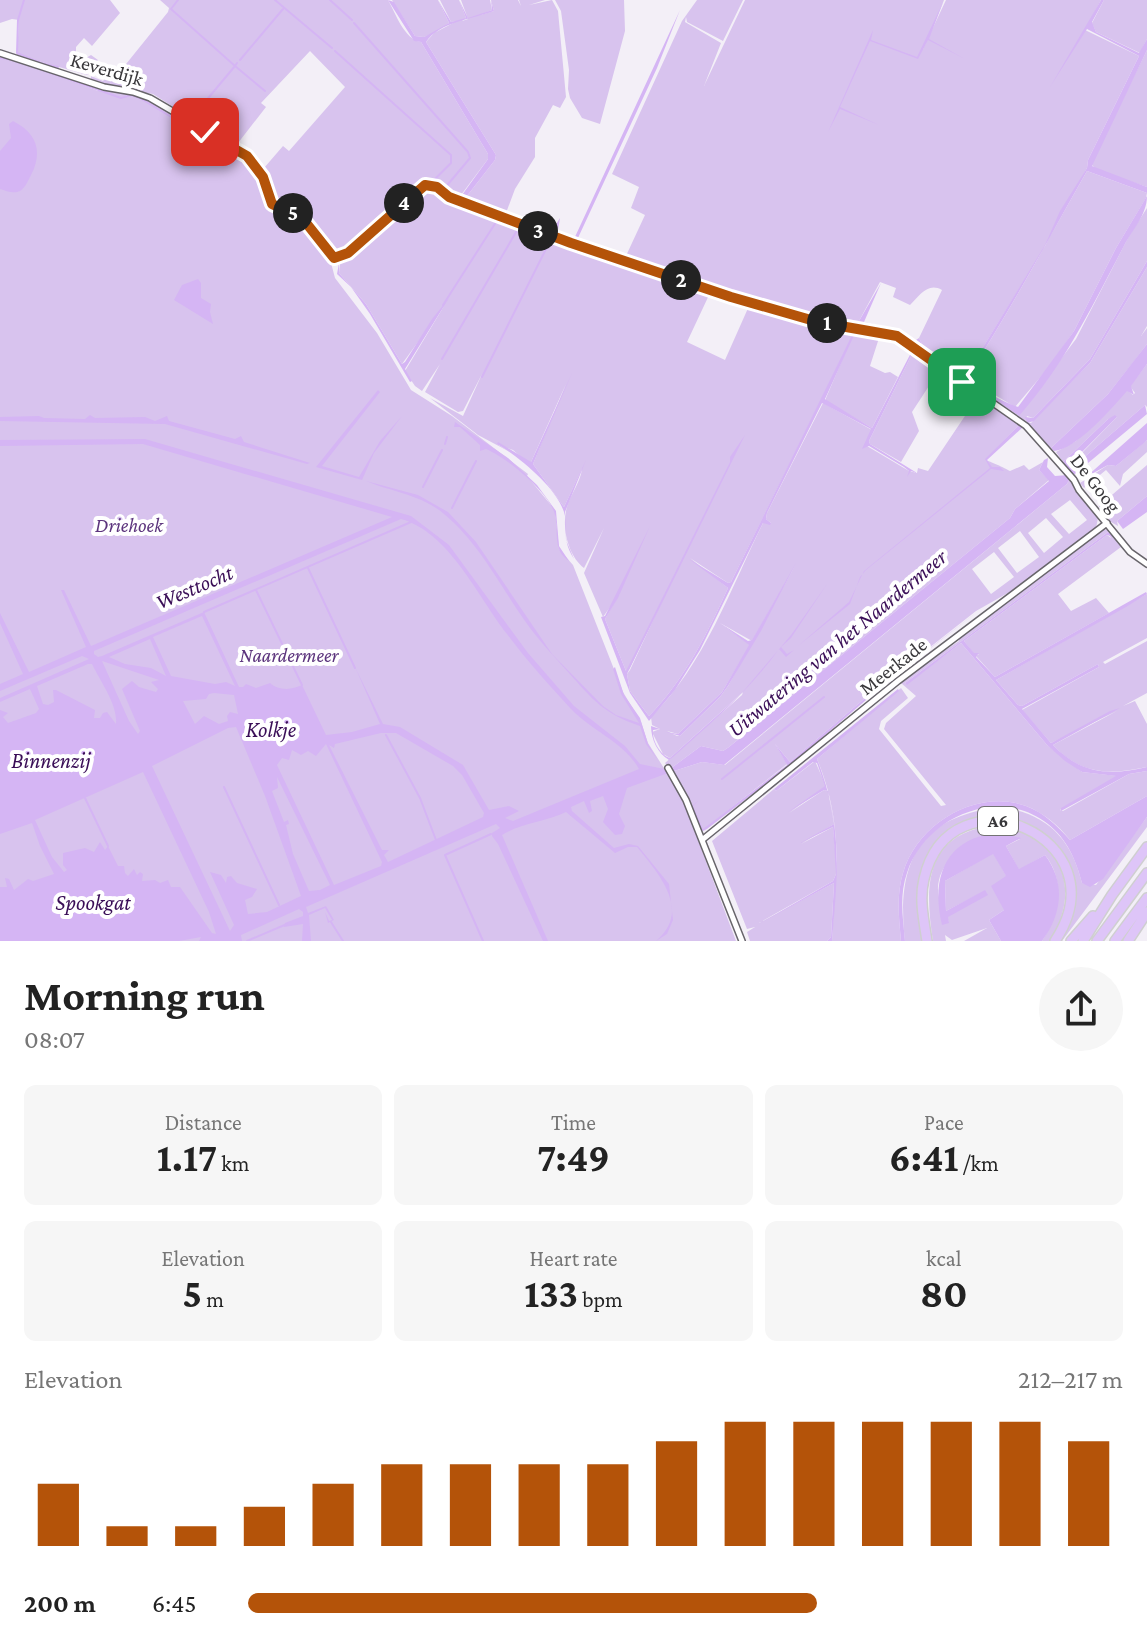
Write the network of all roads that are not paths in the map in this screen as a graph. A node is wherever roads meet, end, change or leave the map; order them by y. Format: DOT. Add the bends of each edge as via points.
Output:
graph roads {
  1 [pos="0,53"];
  2 [pos="1053,454"];
  3 [pos="1107,523"];
  4 [pos="1147,564"];
  5 [pos="669,771"];
  6 [pos="702,840"];
  7 [pos="1147,847"];
  8 [pos="1147,873"];
  9 [pos="1112,895"];
  10 [pos="1147,898"];
  11 [pos="1147,912"];
  12 [pos="742,941"];
  13 [pos="927,941"];
  14 [pos="1055,941"];
  15 [pos="1071,941"];
  16 [pos="1083,941"];
  17 [pos="1100,941"];
  18 [pos="1115,941"];
  19 [pos="1128,941"];
  1 -- 2 [label="street, Keverdijk" via="140,94 241,150 263,177 272,204 303,219 334,258 348,253 430,184 462,202 731,297 818,322 897,336 1012,415"];
  2 -- 3 [label="street, De Goog"];
  3 -- 4 [label="street, De Goog"];
  3 -- 6 [label="street, Meerkade" via="898,681"];
  5 -- 6 [label="street"];
  6 -- 12 [label="street"];
  7 -- 9 [label="highway"];
  8 -- 17 [label="highway"];
  9 -- 15 [label="highway"];
  9 -- 16 [label="highway"];
  10 -- 18 [label="highway"];
  11 -- 19 [label="highway"];
  13 -- 14 [label="highway, A6" via="923,882 934,855 959,830 989,821 1034,832 1063,862 1070,905"];
}
